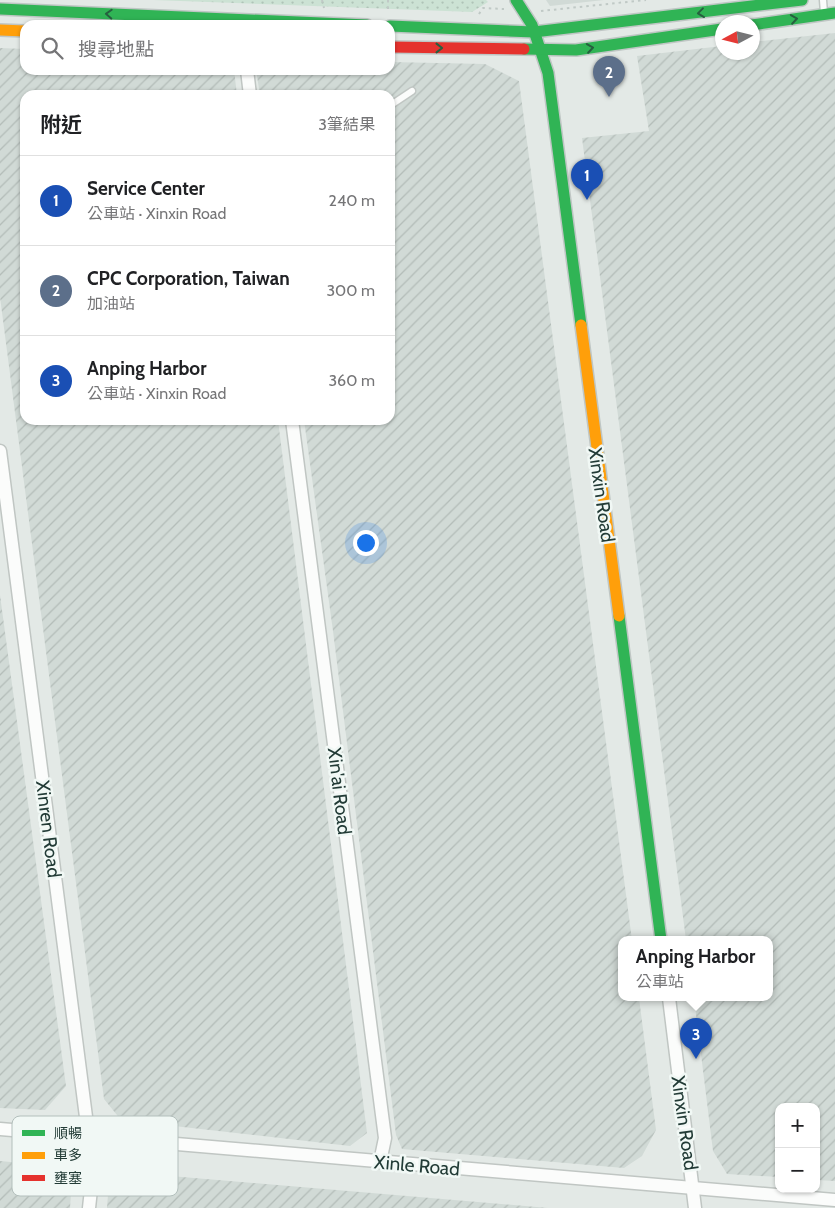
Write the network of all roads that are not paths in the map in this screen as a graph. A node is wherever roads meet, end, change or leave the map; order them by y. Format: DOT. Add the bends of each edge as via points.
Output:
graph roads {
  1 [pos="516,0"];
  2 [pos="802,0"];
  3 [pos="823,0"];
  4 [pos="0,9"];
  5 [pos="830,14"];
  6 [pos="204,20"];
  7 [pos="395,20"];
  8 [pos="760,24"];
  9 [pos="0,30"];
  10 [pos="715,30"];
  11 [pos="20,31"];
  12 [pos="534,32"];
  13 [pos="395,47"];
  14 [pos="542,51"];
  15 [pos="248,75"];
  16 [pos="249,90"];
  17 [pos="412,91"];
  18 [pos="395,103"];
  19 [pos="293,425"];
  20 [pos="0,451"];
  21 [pos="660,936"];
  22 [pos="669,1001"];
  23 [pos="85,1116"];
  24 [pos="178,1144"];
  25 [pos="380,1162"];
  26 [pos="694,1188"];
  27 [pos="835,1200"];
  28 [pos="695,1208"];
  1 -- 12 [label="main road, Xinxin Road" via="525,10"];
  2 -- 12 [label="main road, one-way"];
  3 -- 5 [label="lane"];
  6 -- 4 [label="main road, one-way"];
  8 -- 5 [label="main road, one-way"];
  7 -- 12 [label="main road"];
  9 -- 11 [label="main road"];
  14 -- 10 [label="main road, one-way" via="576,50"];
  12 -- 14 [label="main road, Xinxin Road"];
  13 -- 14 [label="main road, one-way"];
  14 -- 21 [label="main road, Xinxin Road" via="548,73"];
  15 -- 16 [label="street"];
  17 -- 18 [label="lane"];
  19 -- 25 [label="street, Xin'ai Road" via="385,1138"];
  20 -- 23 [label="street, Xinren Road"];
  22 -- 26 [label="street, Xinxin Road"];
  24 -- 25 [label="street, Xinle Road"];
  25 -- 26 [label="street, Xinle Road"];
  26 -- 27 [label="street, Xinle Road"];
  26 -- 28 [label="street, Xinxin Road"];
}
